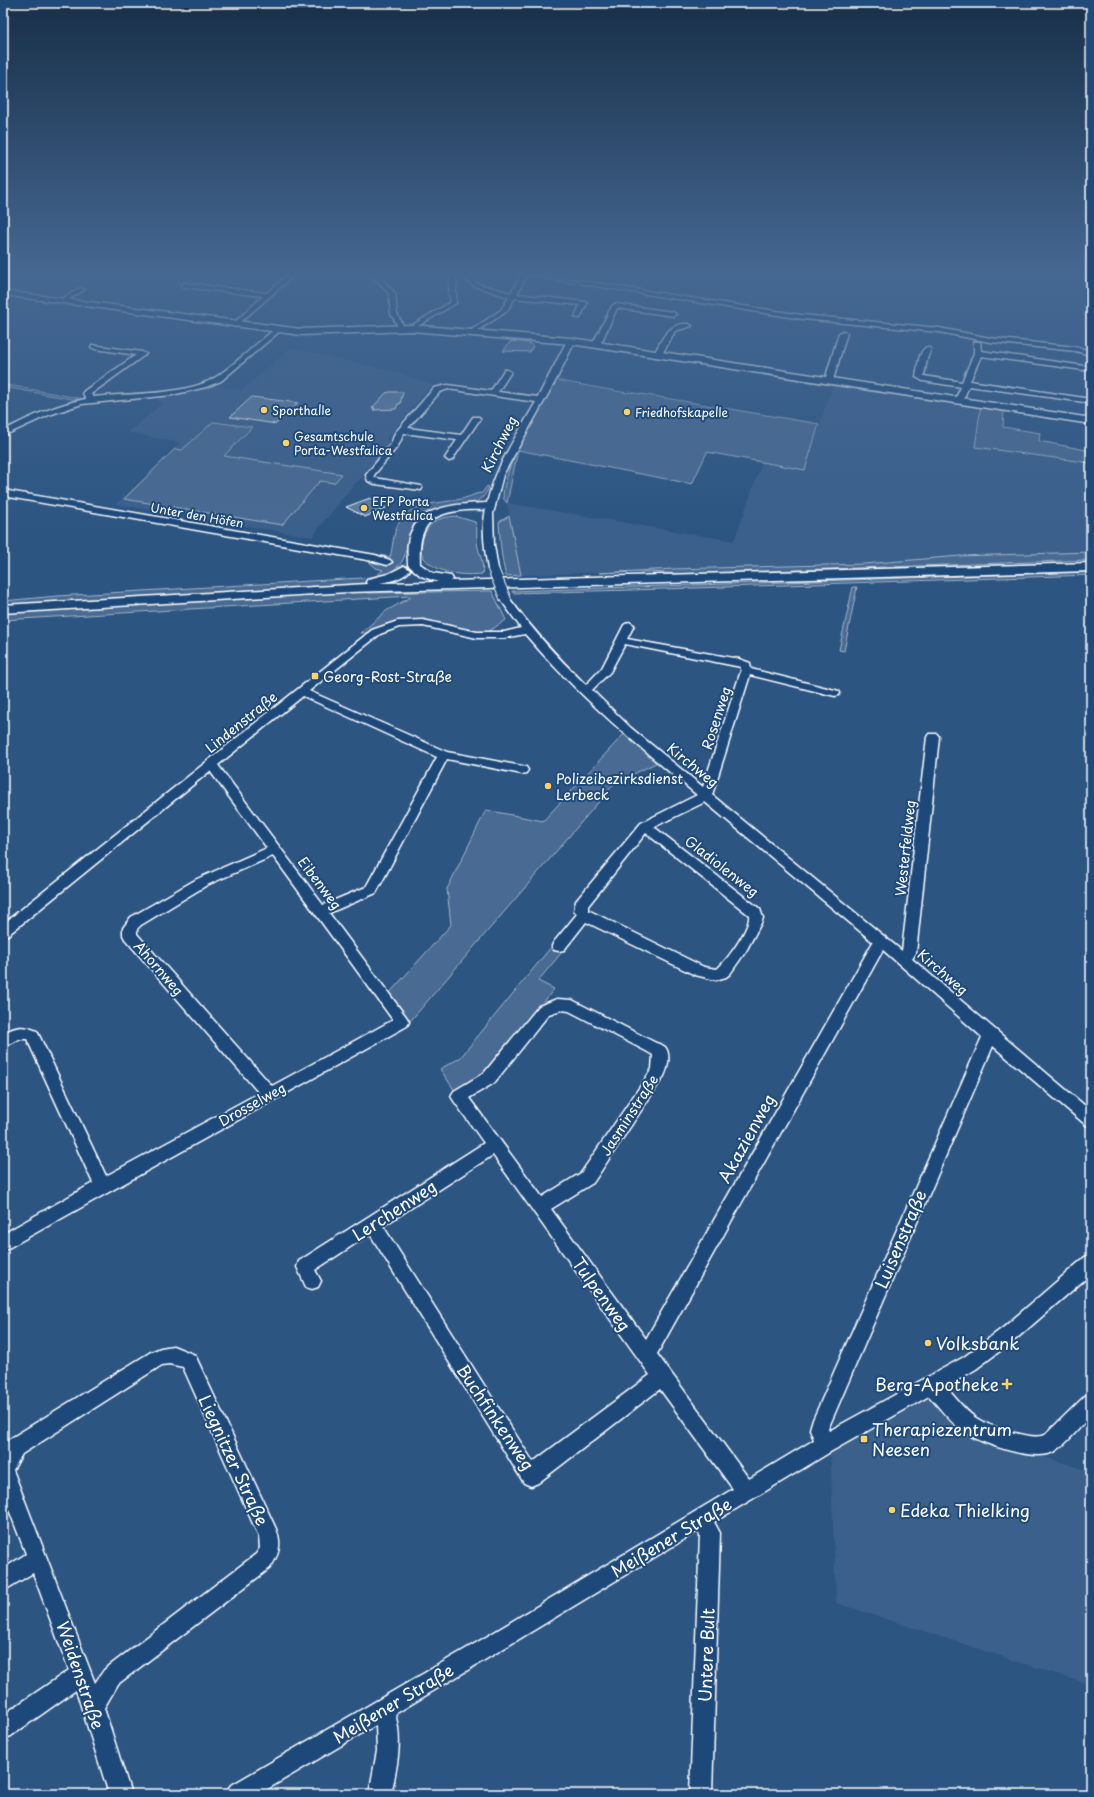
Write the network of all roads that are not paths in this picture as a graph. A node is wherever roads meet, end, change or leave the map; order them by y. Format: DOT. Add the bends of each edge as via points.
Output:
graph roads {
  1 [pos="135,359"];
  2 [pos="242,359"];
  3 [pos="562,359"];
  4 [pos="690,359"];
  5 [pos="835,359"];
  6 [pos="923,359"];
  7 [pos="976,359"];
  8 [pos="1025,359"];
  9 [pos="1091,369"];
  10 [pos="507,372"];
  11 [pos="829,380"];
  12 [pos="965,384"];
  13 [pos="493,393"];
  14 [pos="91,400"];
  15 [pos="540,400"];
  16 [pos="959,400"];
  17 [pos="1091,401"];
  18 [pos="476,419"];
  19 [pos="1091,421"];
  20 [pos="403,430"];
  21 [pos="3,434"];
  22 [pos="462,438"];
  23 [pos="449,458"];
  24 [pos="418,488"];
  25 [pos="3,493"];
  26 [pos="490,510"];
  27 [pos="386,562"];
  28 [pos="1091,567"];
  29 [pos="409,568"];
  30 [pos="505,584"];
  31 [pos="408,586"];
  32 [pos="348,588"];
  33 [pos="3,609"];
  34 [pos="629,625"];
  35 [pos="527,630"];
  36 [pos="628,642"];
  37 [pos="746,671"];
  38 [pos="585,690"];
  39 [pos="302,692"];
  40 [pos="835,693"];
  41 [pos="933,737"];
  42 [pos="444,755"];
  43 [pos="212,765"];
  44 [pos="522,770"];
  45 [pos="706,796"];
  46 [pos="645,826"];
  47 [pos="275,850"];
  48 [pos="322,911"];
  49 [pos="584,915"];
  50 [pos="9,919"];
  51 [pos="3,931"];
  52 [pos="881,941"];
  53 [pos="559,946"];
  54 [pos="903,958"];
  55 [pos="402,1022"];
  56 [pos="990,1035"];
  57 [pos="3,1042"];
  58 [pos="270,1094"];
  59 [pos="459,1096"];
  60 [pos="1091,1120"];
  61 [pos="495,1145"];
  62 [pos="103,1186"];
  63 [pos="539,1207"];
  64 [pos="373,1224"];
  65 [pos="3,1243"];
  66 [pos="1091,1263"];
  67 [pos="312,1281"];
  68 [pos="646,1355"];
  69 [pos="662,1377"];
  70 [pos="932,1385"];
  71 [pos="1091,1402"];
  72 [pos="825,1444"];
  73 [pos="3,1470"];
  74 [pos="746,1491"];
  75 [pos="702,1519"];
  76 [pos="38,1558"];
  77 [pos="3,1581"];
  78 [pos="81,1674"];
  79 [pos="93,1706"];
  80 [pos="383,1708"];
  81 [pos="3,1728"];
  82 [pos="120,1794"];
  83 [pos="238,1794"];
  84 [pos="380,1794"];
  85 [pos="701,1794"];
  1 -- 14 [label="street" via="87,393"];
  2 -- 14 [label="street" via="210,383 166,394"];
  3 -- 15 [label="street, Kirchweg"];
  4 -- 11 [label="main road"];
  5 -- 11 [label="street"];
  6 -- 12 [label="street" via="920,378"];
  7 -- 12 [label="street"];
  8 -- 9 [label="street"];
  10 -- 13 [label="street"];
  11 -- 16 [label="main road"];
  12 -- 16 [label="street"];
  12 -- 17 [label="street"];
  13 -- 15 [label="street"];
  13 -- 20 [label="street" via="448,387 437,390"];
  14 -- 21 [label="street" via="36,419"];
  15 -- 26 [label="street, Kirchweg" via="499,475"];
  16 -- 19 [label="main road"];
  18 -- 22 [label="street"];
  20 -- 22 [label="street"];
  20 -- 24 [label="street" via="370,475 371,479"];
  22 -- 23 [label="street"];
  25 -- 27 [label="street, Unter den Höfen"];
  26 -- 29 [label="main road" via="443,515 419,527 415,534"];
  26 -- 35 [label="street, Kirchweg, bridge" via="489,545 494,569 506,600"];
  28 -- 30 [label="main road"];
  29 -- 30 [label="main road" via="441,579"];
  29 -- 31 [label="main road"];
  29 -- 32 [label="main road" via="392,577"];
  30 -- 31 [label="main road"];
  31 -- 32 [label="main road"];
  32 -- 33 [label="main road"];
  34 -- 38 [label="street" via="612,660 594,685"];
  35 -- 38 [label="street, Kirchweg"];
  35 -- 39 [label="street, Lindenstraße" via="504,635 477,635 423,623 398,624 376,632"];
  36 -- 37 [label="street" via="739,662 746,665"];
  37 -- 40 [label="street"];
  37 -- 45 [label="street, Rosenweg"];
  38 -- 45 [label="street, Kirchweg" via="628,731"];
  39 -- 42 [label="street"];
  39 -- 43 [label="street, Lindenstraße"];
  41 -- 54 [label="street, Westerfeldweg" via="909,953"];
  42 -- 44 [label="street"];
  42 -- 48 [label="street" via="371,890"];
  43 -- 47 [label="street, Eibenweg"];
  43 -- 50 [label="street, Lindenstraße"];
  45 -- 46 [label="street"];
  45 -- 52 [label="street, Kirchweg"];
  46 -- 49 [label="street" via="581,905"];
  46 -- 49 [label="street, Gladiolenweg" via="755,912 754,926 728,967 721,973 712,975 700,971"];
  47 -- 48 [label="street, Eibenweg"];
  47 -- 58 [label="street, Ahornweg" via="202,882 136,921 130,928 130,935"];
  48 -- 55 [label="street, Eibenweg"];
  49 -- 53 [label="street"];
  50 -- 51 [label="street, Lindenstraße"];
  52 -- 54 [label="street, Kirchweg"];
  52 -- 68 [label="street, Akazienweg"];
  54 -- 56 [label="street, Kirchweg"];
  55 -- 58 [label="street, Drosselweg"];
  56 -- 60 [label="street, Kirchweg"];
  56 -- 72 [label="street, Luisenstraße" via="818,1429"];
  57 -- 62 [label="street" via="16,1033 25,1032 32,1035"];
  58 -- 62 [label="street, Drosselweg"];
  59 -- 61 [label="street, Tulpenweg"];
  59 -- 63 [label="street, Jasminstraße" via="489,1078 544,1010 562,1003 660,1052 659,1071 587,1178"];
  61 -- 63 [label="street, Tulpenweg"];
  61 -- 64 [label="street, Lerchenweg"];
  62 -- 65 [label="street, Drosselweg"];
  63 -- 68 [label="street, Tulpenweg"];
  64 -- 67 [label="street, Lerchenweg" via="305,1267"];
  64 -- 69 [label="street, Buchfinkenweg" via="531,1476"];
  66 -- 70 [label="street, Meißener Straße" via="1010,1333 970,1363"];
  68 -- 69 [label="street, Tulpenweg"];
  69 -- 74 [label="street, Tulpenweg"];
  70 -- 71 [label="street" via="972,1426 983,1432 1034,1446 1045,1446 1052,1442"];
  70 -- 72 [label="street, Meißener Straße"];
  72 -- 74 [label="street, Meißener Straße"];
  73 -- 76 [label="street, Weidenstraße"];
  73 -- 79 [label="street, Liegnitzer Straße" via="15,1447 157,1358 166,1354 176,1355 189,1360 269,1536 270,1550 263,1561 111,1678"];
  74 -- 75 [label="street, Meißener Straße"];
  75 -- 80 [label="street, Meißener Straße"];
  75 -- 85 [label="street, Untere Bult" via="710,1534"];
  76 -- 77 [label="street"];
  76 -- 78 [label="street, Weidenstraße"];
  78 -- 79 [label="street, Weidenstraße"];
  78 -- 81 [label="street"];
  79 -- 82 [label="street, Weidenstraße"];
  80 -- 83 [label="street, Meißener Straße"];
  80 -- 84 [label="street" via="390,1744"];
}
